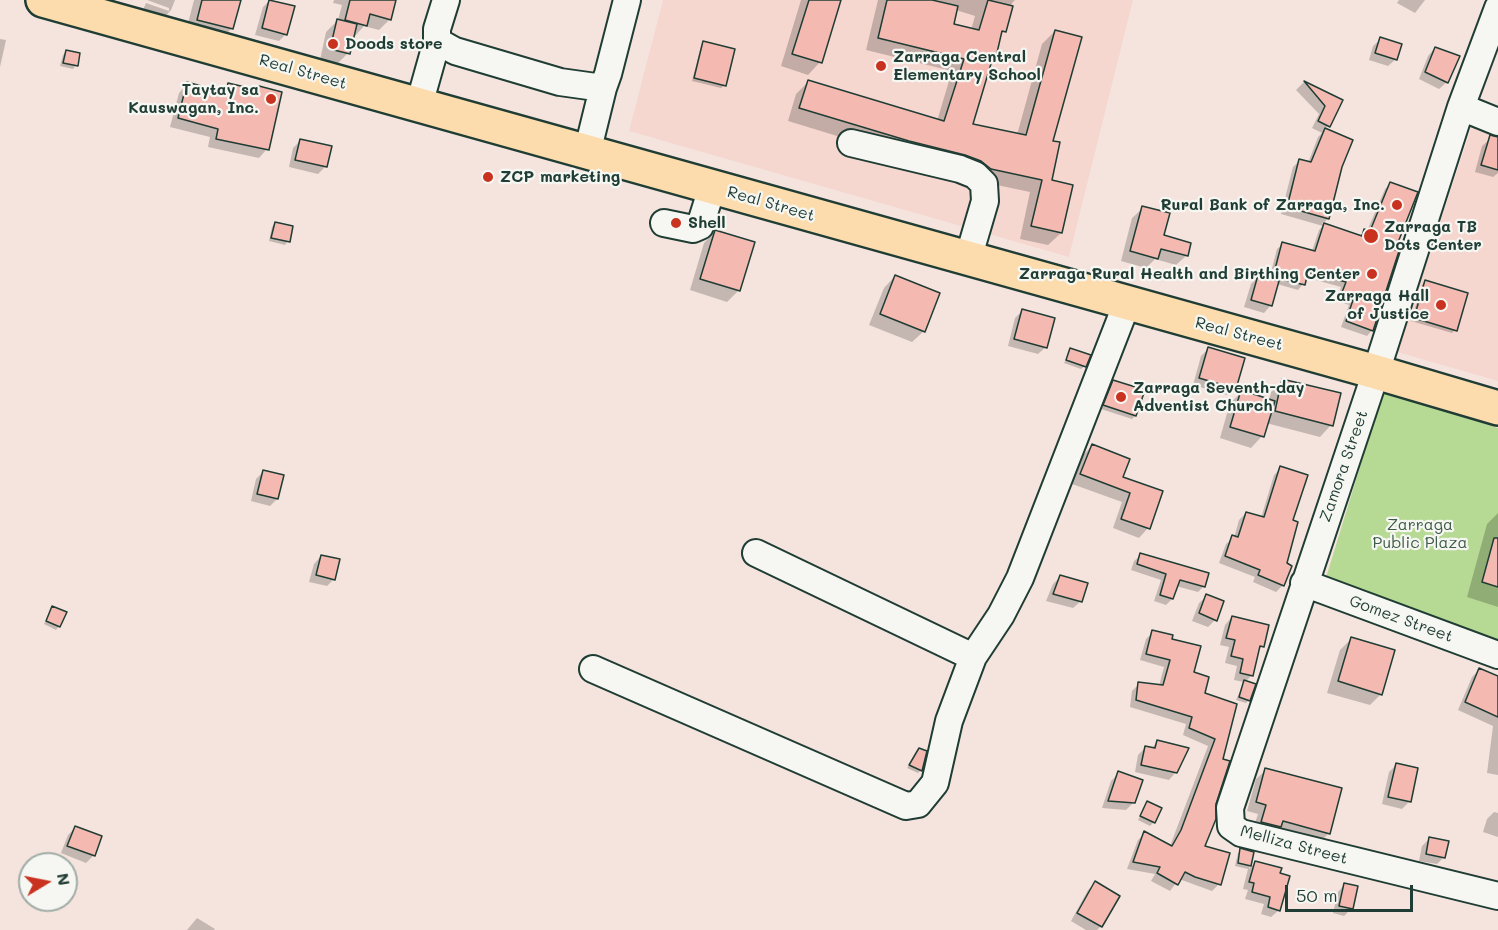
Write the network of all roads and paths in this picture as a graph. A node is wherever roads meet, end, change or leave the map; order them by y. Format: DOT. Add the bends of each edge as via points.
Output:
graph roads {
  1 [pos="43,0"];
  2 [pos="446,0"];
  3 [pos="627,0"];
  4 [pos="1498,8"];
  5 [pos="437,41"];
  6 [pos="603,88"];
  7 [pos="419,105"];
  8 [pos="1461,107"];
  9 [pos="1498,122"];
  10 [pos="851,143"];
  11 [pos="587,153"];
  12 [pos="712,188"];
  13 [pos="664,223"];
  14 [pos="968,259"];
  15 [pos="1127,303"];
  16 [pos="1376,372"];
  17 [pos="1498,408"];
  18 [pos="756,553"];
  19 [pos="1304,583"];
  20 [pos="1498,655"];
  21 [pos="973,657"];
  22 [pos="593,669"];
  23 [pos="1231,826"];
  24 [pos="1498,897"];
  1 -- 7 [label="main road, Real Street"];
  2 -- 5 [label="street"];
  3 -- 6 [label="street"];
  4 -- 8 [label="street, Zamora Street"];
  5 -- 6 [label="street" via="455,51 560,82"];
  5 -- 7 [label="street"];
  6 -- 11 [label="street"];
  7 -- 11 [label="main road, Real Street"];
  8 -- 9 [label="street"];
  8 -- 16 [label="street, Zamora Street"];
  10 -- 14 [label="street" via="975,175 984,184 985,201"];
  11 -- 12 [label="main road, Real Street"];
  12 -- 13 [label="street" via="700,226 693,229"];
  12 -- 14 [label="main road, Real Street"];
  14 -- 15 [label="main road, Real Street"];
  15 -- 16 [label="main road, Real Street"];
  15 -- 21 [label="street" via="1020,578"];
  16 -- 17 [label="main road, Real Street"];
  16 -- 19 [label="street, Zamora Street"];
  18 -- 21 [label="street"];
  19 -- 20 [label="street, Gomez Street"];
  19 -- 23 [label="street, Zamora Street" via="1230,808"];
  21 -- 22 [label="street" via="949,721 935,783 918,804 906,806"];
  23 -- 24 [label="street, Melliza Street" via="1241,833"];
}
